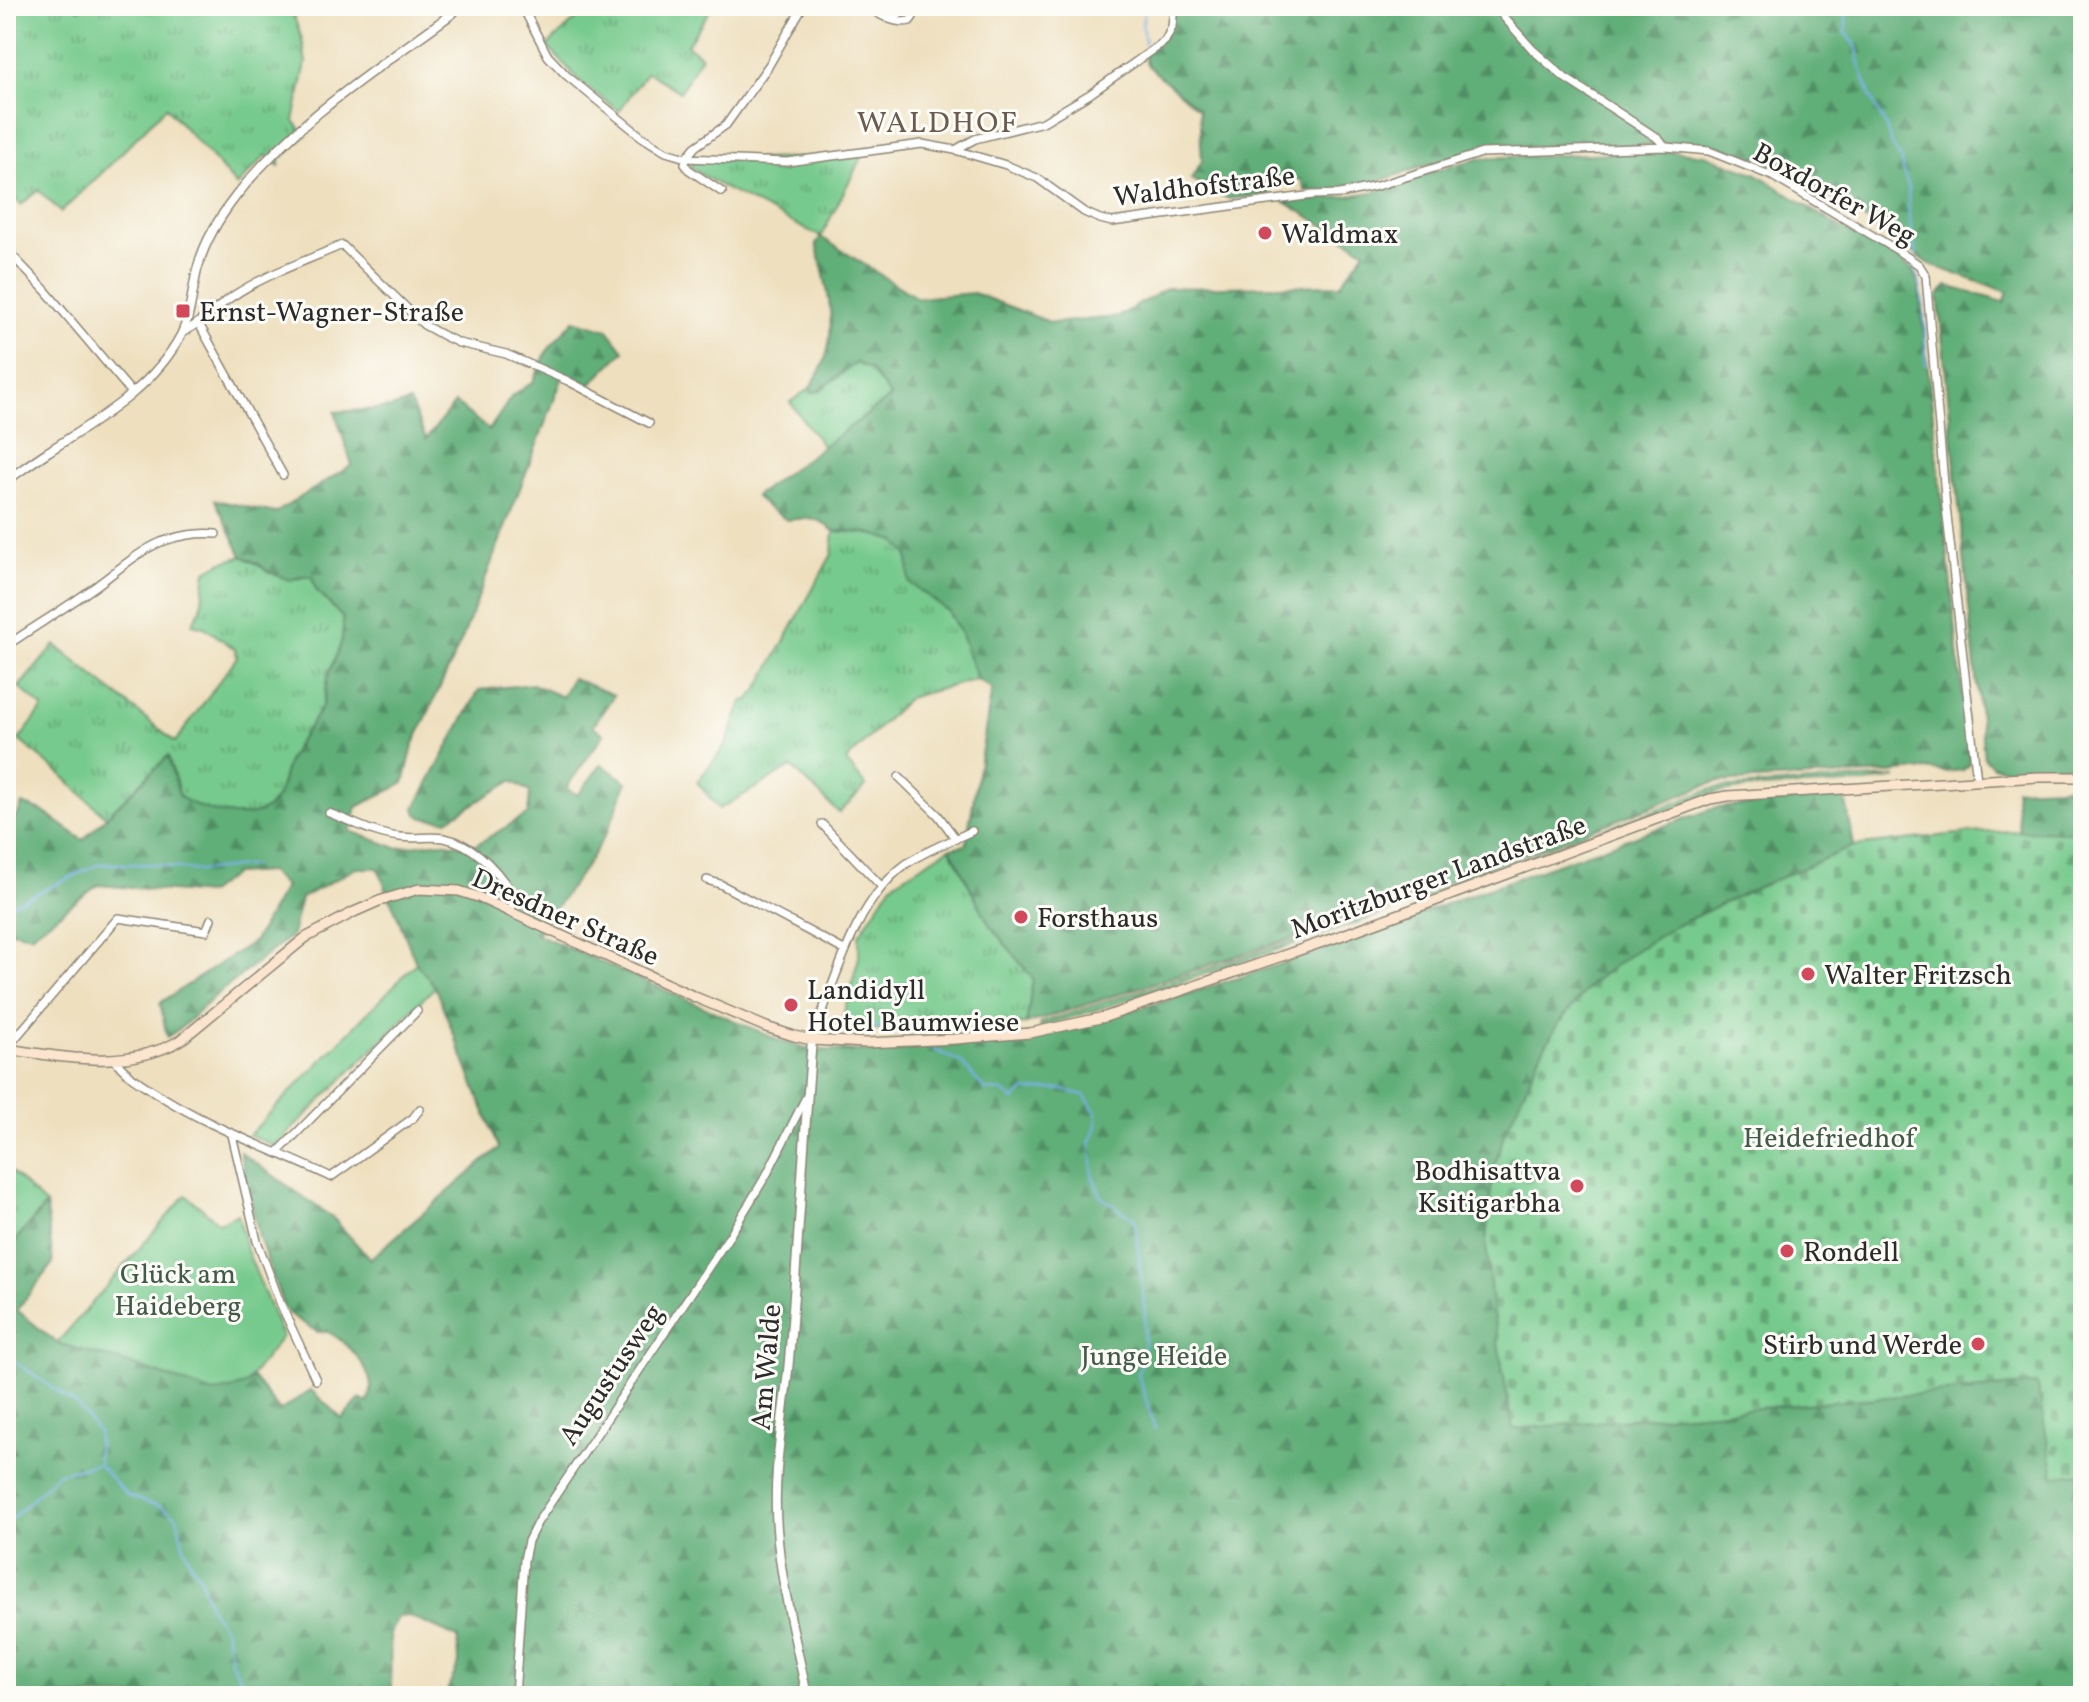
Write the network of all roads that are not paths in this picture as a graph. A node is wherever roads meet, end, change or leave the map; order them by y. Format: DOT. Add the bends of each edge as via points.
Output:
graph roads {
  1 [pos="459,6"];
  2 [pos="522,6"];
  3 [pos="803,6"];
  4 [pos="867,6"];
  5 [pos="1174,6"];
  6 [pos="1494,6"];
  7 [pos="890,19"];
  8 [pos="1666,147"];
  9 [pos="955,150"];
  10 [pos="686,158"];
  11 [pos="722,192"];
  12 [pos="1313,195"];
  13 [pos="6,249"];
  14 [pos="199,324"];
  15 [pos="182,333"];
  16 [pos="132,393"];
  17 [pos="649,423"];
  18 [pos="283,475"];
  19 [pos="6,481"];
  20 [pos="216,534"];
  21 [pos="6,646"];
  22 [pos="899,777"];
  23 [pos="2083,777"];
  24 [pos="1977,781"];
  25 [pos="329,813"];
  26 [pos="822,824"];
  27 [pos="972,831"];
  28 [pos="956,839"];
  29 [pos="707,880"];
  30 [pos="882,887"];
  31 [pos="510,913"];
  32 [pos="211,919"];
  33 [pos="844,950"];
  34 [pos="417,1011"];
  35 [pos="812,1040"];
  36 [pos="6,1049"];
  37 [pos="115,1060"];
  38 [pos="806,1097"];
  39 [pos="420,1109"];
  40 [pos="232,1135"];
  41 [pos="278,1152"];
  42 [pos="316,1380"];
  43 [pos="515,1696"];
  44 [pos="807,1696"];
  1 -- 15 [label="street" via="333,100 238,194 204,247"];
  2 -- 10 [label="street" via="548,56 566,75 642,137"];
  3 -- 10 [label="street" via="726,125"];
  4 -- 7 [label="street"];
  5 -- 9 [label="street" via="1165,41 1090,94 1043,122 975,139"];
  6 -- 8 [label="street" via="1565,78"];
  8 -- 12 [label="street, Boxdorfer Weg" via="1482,153 1377,186"];
  8 -- 24 [label="street, Boxdorfer Weg" via="1709,151 1772,176 1897,250 1926,276"];
  9 -- 10 [label="street, Waldhofstraße" via="922,144 787,162"];
  9 -- 12 [label="street, Waldhofstraße" via="1037,178 1084,212 1112,222"];
  10 -- 11 [label="street" via="688,169"];
  13 -- 16 [label="street"];
  14 -- 15 [label="street"];
  14 -- 17 [label="street" via="233,296 342,245 424,325 459,343 516,358"];
  14 -- 18 [label="street"];
  15 -- 16 [label="street"];
  16 -- 19 [label="street"];
  20 -- 21 [label="street" via="154,546"];
  22 -- 28 [label="street"];
  23 -- 24 [label="main road, Moritzburger Landstraße"];
  24 -- 35 [label="main road, Moritzburger Landstraße" via="1710,799 1105,1017 1030,1033 955,1039"];
  25 -- 31 [label="street" via="399,837 442,838 469,847 507,884 514,896"];
  26 -- 30 [label="street"];
  27 -- 28 [label="street"];
  28 -- 30 [label="street" via="909,862"];
  29 -- 33 [label="street"];
  30 -- 33 [label="street"];
  31 -- 35 [label="main road, Dresdner Straße" via="746,1019"];
  31 -- 37 [label="main road, Dresdner Straße" via="459,891 419,889 379,901 305,938 181,1040 144,1056"];
  32 -- 36 [label="street" via="206,931 118,918"];
  33 -- 35 [label="street"];
  34 -- 41 [label="street"];
  35 -- 38 [label="street, Am Walde"];
  36 -- 37 [label="main road, Dresdner Straße"];
  37 -- 40 [label="street" via="123,1072 182,1110"];
  38 -- 43 [label="street, Augustusweg" via="730,1235 528,1541"];
  38 -- 44 [label="street, Am Walde" via="776,1528"];
  39 -- 41 [label="street" via="331,1177"];
  40 -- 41 [label="street"];
  40 -- 42 [label="street" via="257,1241"];
}
